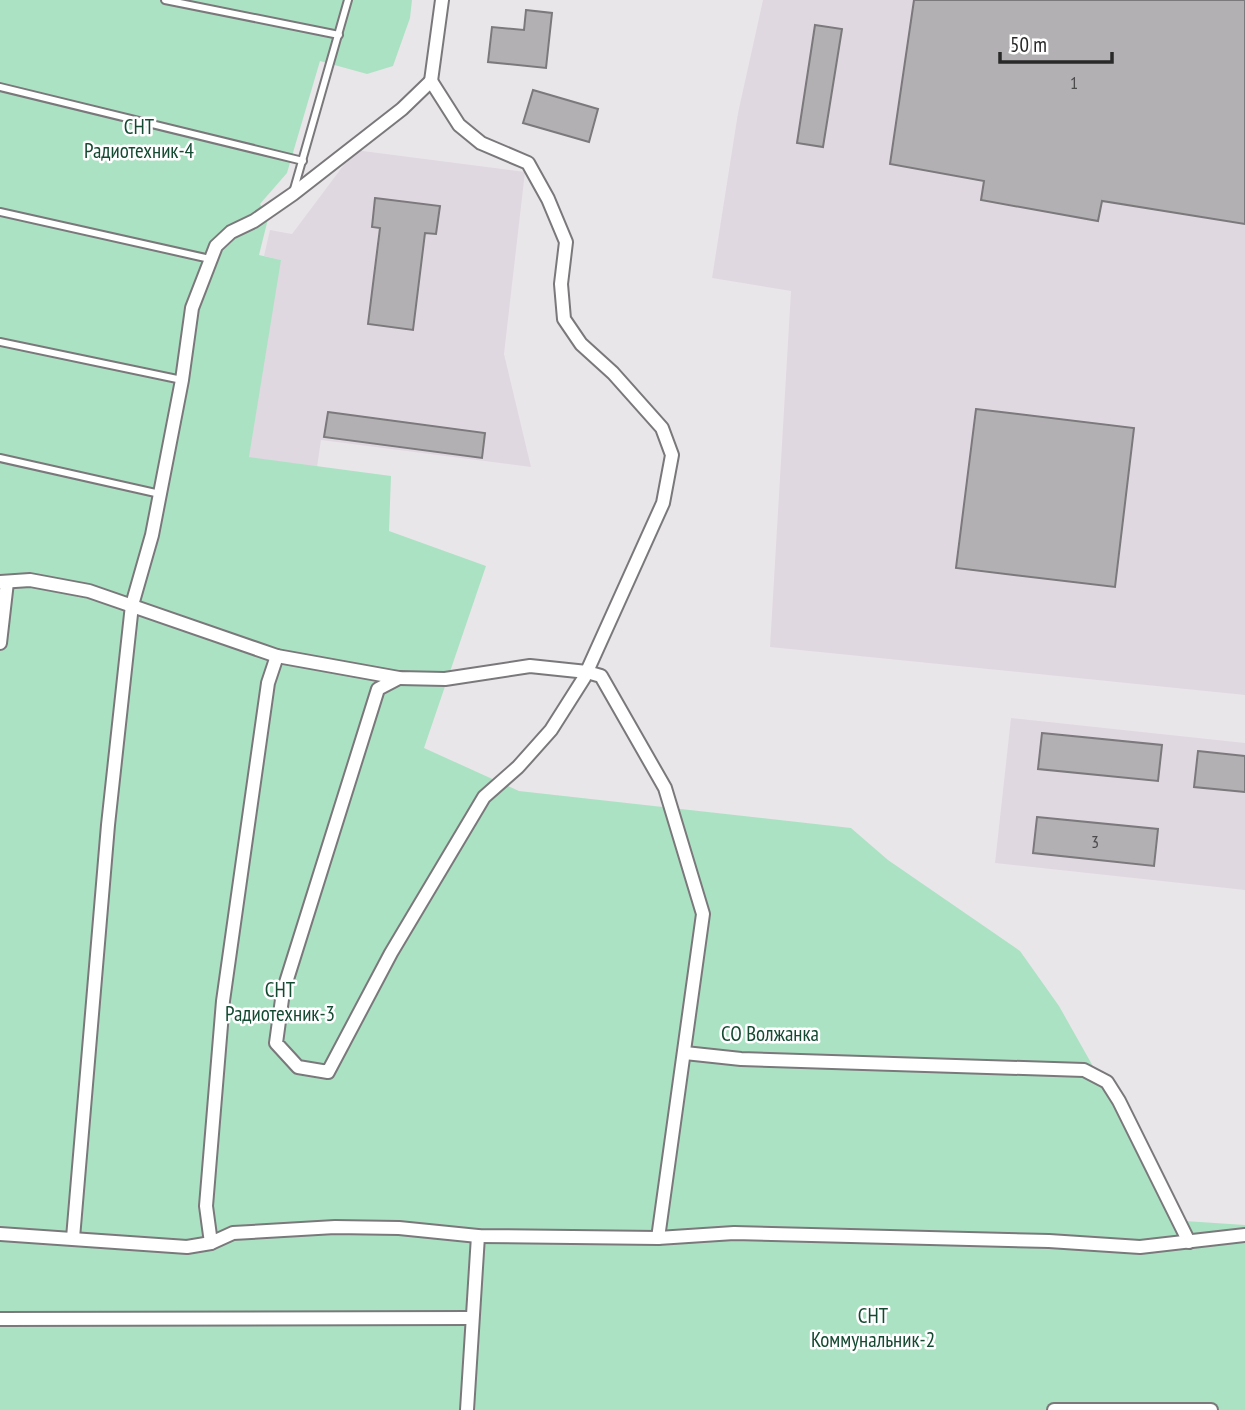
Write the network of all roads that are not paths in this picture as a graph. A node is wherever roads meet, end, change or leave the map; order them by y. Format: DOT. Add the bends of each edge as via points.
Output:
graph roads {
  1 [pos="165,0"];
  2 [pos="348,0"];
  3 [pos="442,0"];
  4 [pos="339,36"];
  5 [pos="431,81"];
  6 [pos="0,87"];
  7 [pos="303,160"];
  8 [pos="293,194"];
  9 [pos="0,212"];
  10 [pos="211,260"];
  11 [pos="0,342"];
  12 [pos="182,380"];
  13 [pos="0,458"];
  14 [pos="160,494"];
  15 [pos="3,582"];
  16 [pos="132,605"];
  17 [pos="0,643"];
  18 [pos="277,656"];
  19 [pos="587,672"];
  20 [pos="399,678"];
  21 [pos="685,1053"];
  22 [pos="0,1234"];
  23 [pos="1245,1235"];
  24 [pos="478,1236"];
  25 [pos="73,1238"];
  26 [pos="657,1238"];
  27 [pos="1189,1242"];
  28 [pos="211,1243"];
  29 [pos="472,1318"];
  30 [pos="0,1319"];
  31 [pos="467,1410"];
  32 [pos="1054,1410"];
  33 [pos="1211,1410"];
  1 -- 4 [label="lane"];
  2 -- 4 [label="lane"];
  3 -- 5 [label="street"];
  4 -- 7 [label="lane"];
  5 -- 8 [label="street"];
  5 -- 19 [label="street" via="459,125 481,143 528,163 566,242 561,284 564,320 581,344 614,373 662,428 673,455 663,503"];
  6 -- 7 [label="lane"];
  7 -- 8 [label="lane"];
  8 -- 10 [label="street" via="231,232 216,246"];
  9 -- 10 [label="lane"];
  10 -- 12 [label="street" via="192,308"];
  11 -- 12 [label="lane"];
  12 -- 14 [label="street"];
  13 -- 14 [label="lane"];
  14 -- 16 [label="street"];
  15 -- 16 [label="street" via="30,580"];
  15 -- 17 [label="street"];
  16 -- 18 [label="street"];
  16 -- 25 [label="street"];
  18 -- 20 [label="street"];
  18 -- 28 [label="street" via="268,683 223,1001 206,1206"];
  19 -- 20 [label="street" via="530,666 446,679"];
  19 -- 20 [label="street" via="551,730 484,797 391,953 328,1072 298,1067 276,1043 283,992 378,690"];
  19 -- 21 [label="street" via="600,676 664,788 703,914"];
  21 -- 26 [label="street"];
  21 -- 27 [label="street" via="741,1059 1084,1070 1107,1082 1119,1101"];
  22 -- 25 [label="street"];
  23 -- 27 [label="street"];
  24 -- 26 [label="street"];
  24 -- 28 [label="street" via="335,1227 233,1233"];
  24 -- 29 [label="street"];
  25 -- 28 [label="street" via="187,1247"];
  26 -- 27 [label="street" via="734,1233 1139,1247"];
  29 -- 30 [label="street"];
  29 -- 31 [label="street"];
  32 -- 33 [label="street"];
}
